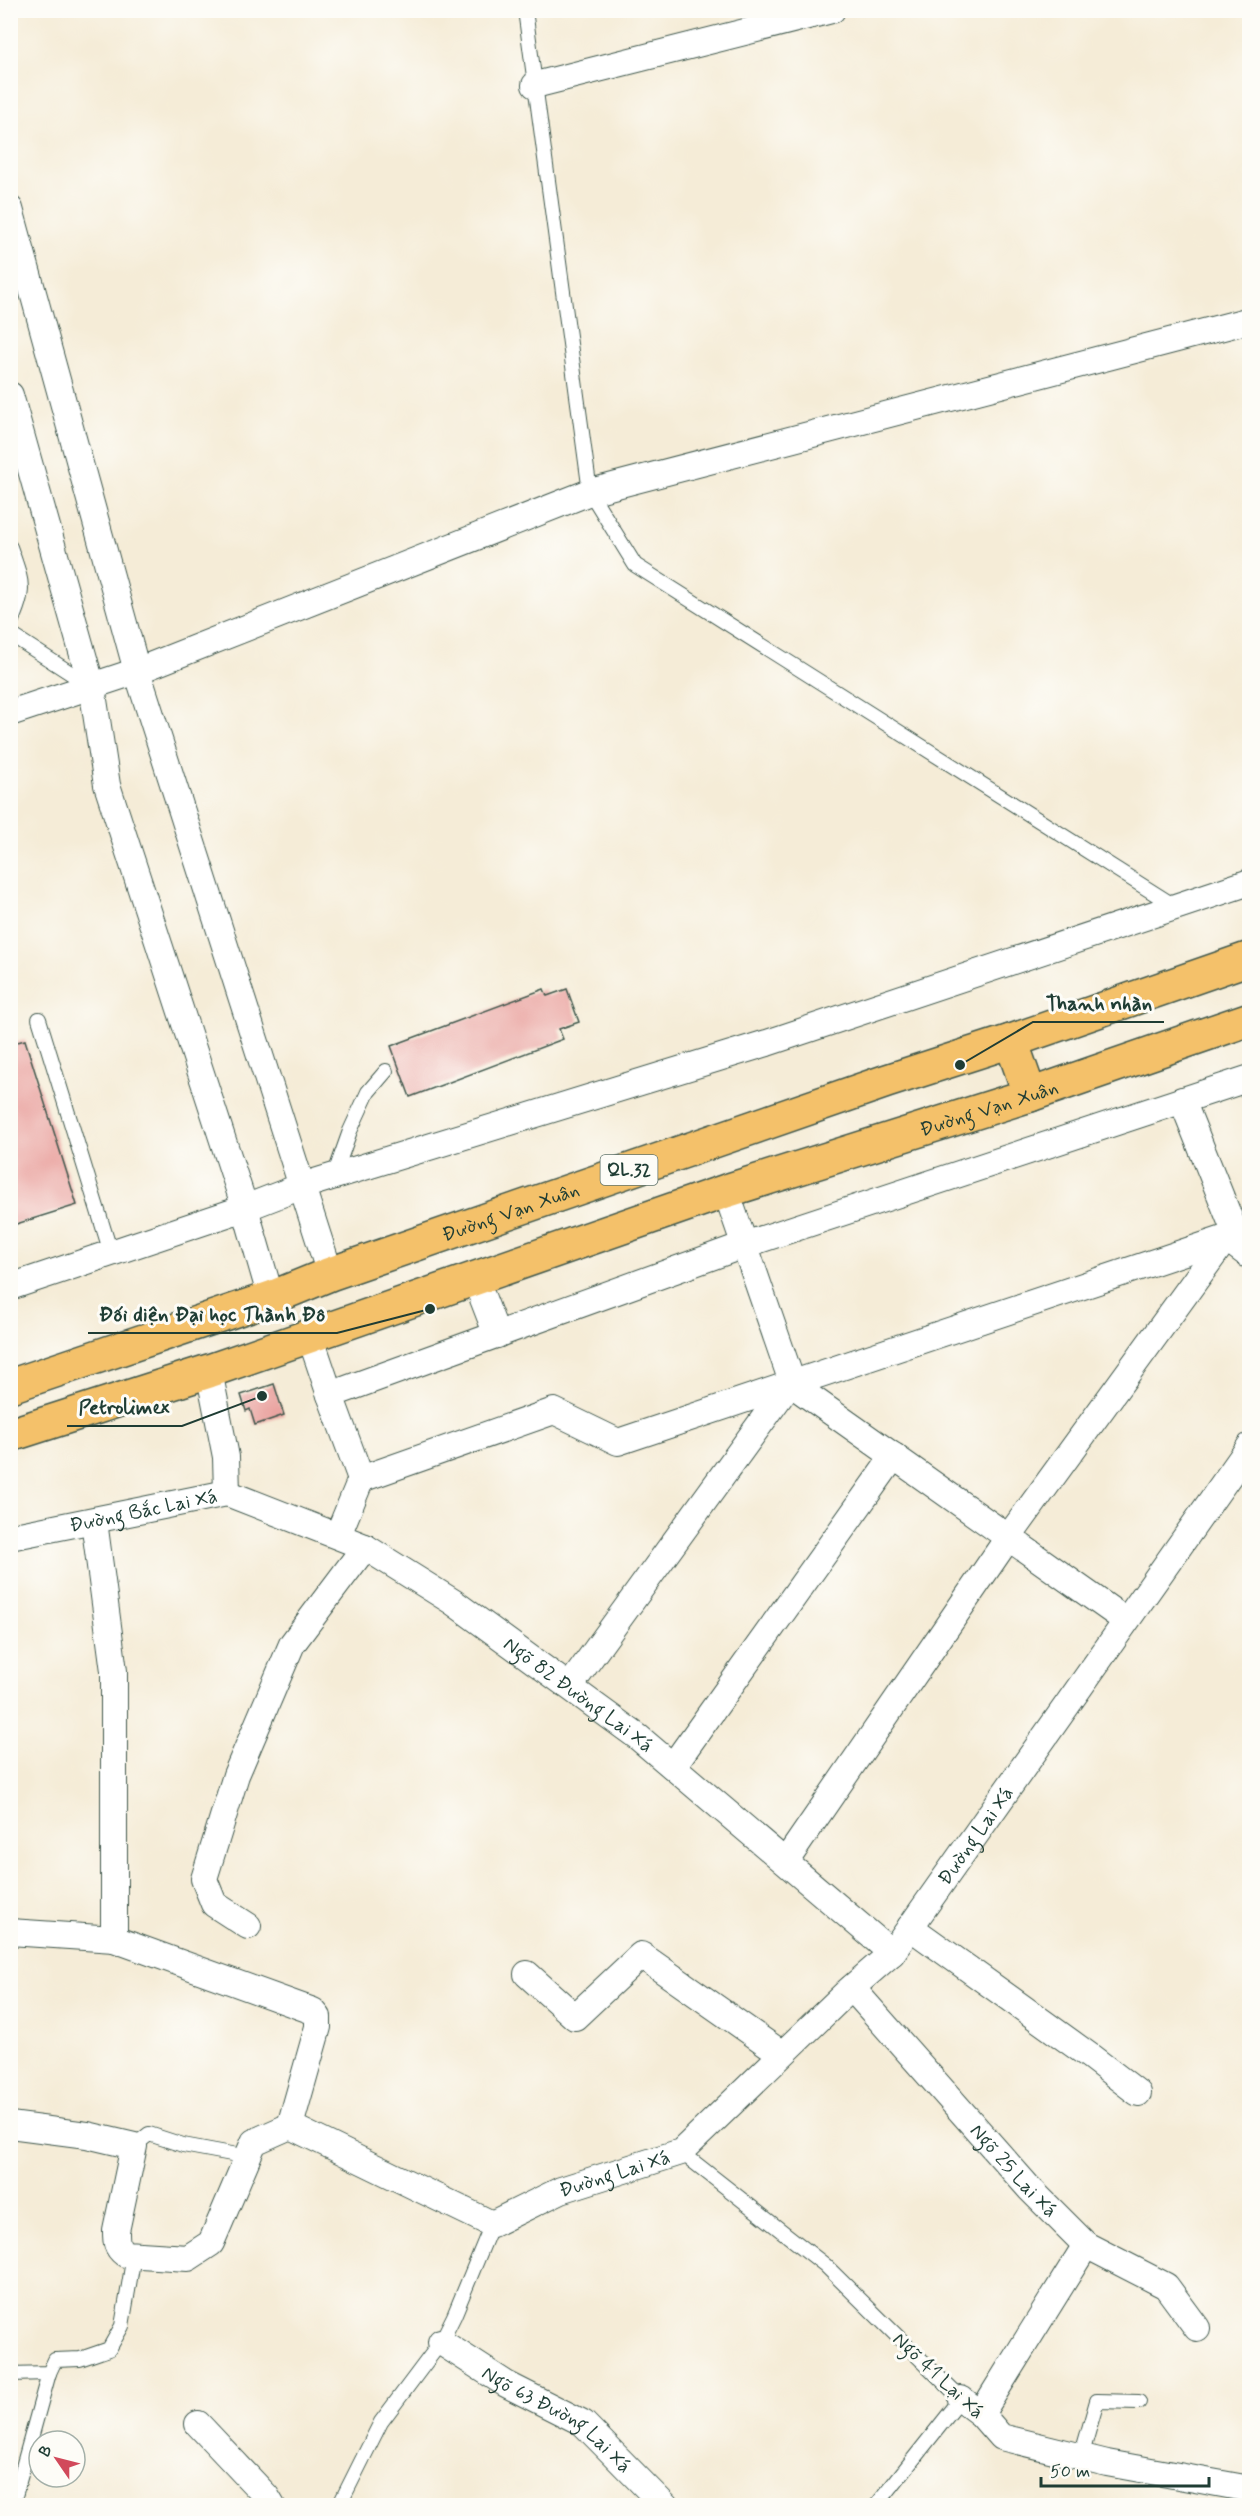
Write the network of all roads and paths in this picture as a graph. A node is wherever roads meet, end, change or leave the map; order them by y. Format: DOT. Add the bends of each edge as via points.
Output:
graph roads {
  1 [pos="525,10"];
  2 [pos="832,10"];
  3 [pos="782,16"];
  4 [pos="535,85"];
  5 [pos="10,210"];
  6 [pos="1250,320"];
  7 [pos="10,395"];
  8 [pos="590,492"];
  9 [pos="10,547"];
  10 [pos="10,624"];
  11 [pos="10,634"];
  12 [pos="137,671"];
  13 [pos="92,687"];
  14 [pos="10,713"];
  15 [pos="1250,882"];
  16 [pos="1176,907"];
  17 [pos="1250,958"];
  18 [pos="39,1019"];
  19 [pos="1250,1019"];
  20 [pos="1011,1041"];
  21 [pos="387,1071"];
  22 [pos="1250,1078"];
  23 [pos="1030,1095"];
  24 [pos="1182,1100"];
  25 [pos="334,1176"];
  26 [pos="302,1186"];
  27 [pos="726,1191"];
  28 [pos="245,1208"];
  29 [pos="1226,1238"];
  30 [pos="744,1245"];
  31 [pos="111,1253"];
  32 [pos="1250,1256"];
  33 [pos="330,1274"];
  34 [pos="475,1278"];
  35 [pos="10,1287"];
  36 [pos="271,1298"];
  37 [pos="497,1335"];
  38 [pos="310,1336"];
  39 [pos="209,1371"];
  40 [pos="791,1385"];
  41 [pos="10,1386"];
  42 [pos="330,1395"];
  43 [pos="10,1435"];
  44 [pos="1250,1446"];
  45 [pos="894,1456"];
  46 [pos="361,1479"];
  47 [pos="227,1493"];
  48 [pos="94,1521"];
  49 [pos="338,1535"];
  50 [pos="10,1537"];
  51 [pos="1008,1538"];
  52 [pos="365,1546"];
  53 [pos="1125,1620"];
  54 [pos="570,1686"];
  55 [pos="673,1766"];
  56 [pos="786,1861"];
  57 [pos="248,1926"];
  58 [pos="910,1928"];
  59 [pos="10,1932"];
  60 [pos="114,1939"];
  61 [pos="892,1953"];
  62 [pos="527,1974"];
  63 [pos="852,1988"];
  64 [pos="782,2054"];
  65 [pos="1138,2093"];
  66 [pos="10,2125"];
  67 [pos="290,2126"];
  68 [pos="134,2146"];
  69 [pos="681,2152"];
  70 [pos="248,2157"];
  71 [pos="492,2224"];
  72 [pos="1086,2245"];
  73 [pos="134,2255"];
  74 [pos="1197,2328"];
  75 [pos="441,2342"];
  76 [pos="49,2373"];
  77 [pos="10,2374"];
  78 [pos="961,2399"];
  79 [pos="1139,2402"];
  80 [pos="981,2414"];
  81 [pos="198,2424"];
  82 [pos="1081,2457"];
  83 [pos="1250,2489"];
  84 [pos="10,2495"];
  85 [pos="272,2505"];
  86 [pos="339,2505"];
  87 [pos="665,2505"];
  88 [pos="876,2505"];
  1 -- 4 [label="lane"];
  2 -- 3 [label="street"];
  3 -- 4 [label="street"];
  4 -- 8 [label="lane"];
  5 -- 12 [label="street"];
  6 -- 8 [label="street"];
  7 -- 13 [label="street"];
  8 -- 12 [label="street"];
  8 -- 16 [label="lane" via="635,565"];
  9 -- 10 [label="lane" via="23,586 20,605"];
  11 -- 13 [label="lane"];
  12 -- 13 [label="street"];
  12 -- 26 [label="street"];
  13 -- 14 [label="street"];
  13 -- 28 [label="street" via="107,785"];
  15 -- 16 [label="street"];
  16 -- 25 [label="street" via="767,1043"];
  17 -- 20 [label="highway, Đường Vạn Xuân / QL.32"];
  18 -- 31 [label="lane"];
  19 -- 23 [label="highway, Đường Vạn Xuân / QL.32"];
  20 -- 23 [label="highway"];
  20 -- 33 [label="highway, Đường Vạn Xuân / QL.32" via="876,1084"];
  21 -- 25 [label="lane" via="368,1092"];
  22 -- 24 [label="street"];
  23 -- 27 [label="highway, Đường Vạn Xuân / QL.32"];
  24 -- 29 [label="street" via="1236,1232"];
  24 -- 30 [label="street"];
  25 -- 26 [label="street"];
  26 -- 28 [label="street"];
  26 -- 33 [label="street"];
  27 -- 30 [label="street"];
  27 -- 34 [label="highway, Đường Vạn Xuân / QL.32"];
  28 -- 31 [label="street"];
  28 -- 36 [label="street"];
  29 -- 32 [label="street"];
  29 -- 40 [label="street"];
  29 -- 51 [label="street"];
  30 -- 37 [label="street"];
  30 -- 40 [label="street"];
  31 -- 35 [label="street"];
  33 -- 36 [label="highway, Đường Vạn Xuân / QL.32"];
  34 -- 37 [label="street"];
  34 -- 38 [label="highway, Đường Vạn Xuân / QL.32"];
  36 -- 41 [label="highway, Đường Vạn Xuân / QL.32"];
  37 -- 42 [label="street"];
  38 -- 39 [label="highway, Đường Vạn Xuân / QL.32"];
  38 -- 42 [label="street"];
  39 -- 43 [label="highway, Đường Vạn Xuân / QL.32"];
  39 -- 47 [label="street, Đường Bắc Lai Xá" via="226,1457"];
  40 -- 45 [label="street"];
  40 -- 46 [label="street" via="618,1442 554,1411"];
  40 -- 54 [label="street"];
  42 -- 46 [label="street"];
  44 -- 53 [label="street, Đường Lai Xá"];
  45 -- 51 [label="street"];
  45 -- 55 [label="street"];
  46 -- 49 [label="street"];
  47 -- 48 [label="street, Đường Bắc Lai Xá"];
  47 -- 49 [label="street, Ngõ 82 Đường Lai Xá"];
  48 -- 50 [label="street, Đường Bắc Lai Xá"];
  48 -- 60 [label="street" via="114,1671"];
  49 -- 52 [label="street, Ngõ 82 Đường Lai Xá"];
  51 -- 53 [label="street"];
  51 -- 56 [label="street"];
  52 -- 54 [label="street, Ngõ 82 Đường Lai Xá" via="453,1602"];
  52 -- 57 [label="street" via="292,1644 236,1775 204,1879 214,1904"];
  53 -- 58 [label="street, Đường Lai Xá"];
  54 -- 55 [label="street, Ngõ 82 Đường Lai Xá"];
  55 -- 56 [label="street, Ngõ 82 Đường Lai Xá"];
  56 -- 61 [label="street, Ngõ 82 Đường Lai Xá"];
  58 -- 61 [label="street, Đường Lai Xá"];
  58 -- 65 [label="street"];
  59 -- 60 [label="street"];
  60 -- 67 [label="street" via="313,2011 318,2027"];
  61 -- 63 [label="street, Đường Lai Xá"];
  62 -- 64 [label="street" via="574,2017 641,1955"];
  63 -- 64 [label="street, Đường Lai Xá"];
  63 -- 72 [label="street, Ngõ 25 Lai Xá" via="1029,2188"];
  64 -- 69 [label="street, Đường Lai Xá"];
  66 -- 68 [label="street"];
  67 -- 70 [label="street" via="254,2142"];
  67 -- 71 [label="street"];
  68 -- 70 [label="lane" via="149,2134 183,2145"];
  68 -- 73 [label="street" via="116,2242 119,2250"];
  69 -- 71 [label="street, Đường Lai Xá" via="561,2190"];
  69 -- 78 [label="lane, Ngõ 41 Lại Xá" via="825,2265"];
  70 -- 73 [label="street" via="211,2243 188,2258"];
  71 -- 75 [label="lane"];
  72 -- 74 [label="street, Ngõ 25 Lai Xá" via="1166,2286"];
  72 -- 80 [label="street"];
  73 -- 76 [label="lane" via="122,2326 109,2349 81,2359 55,2360"];
  75 -- 86 [label="lane" via="381,2422"];
  75 -- 87 [label="street, Ngõ 63 Đường Lai Xá" via="506,2384 583,2423"];
  76 -- 77 [label="lane"];
  76 -- 84 [label="lane" via="15,2496"];
  78 -- 80 [label="street, Ngõ 41 Lại Xá"];
  78 -- 88 [label="lane"];
  79 -- 82 [label="lane" via="1097,2401"];
  80 -- 82 [label="street, Ngõ 41 Lại Xá" via="1000,2437"];
  81 -- 85 [label="street"];
  82 -- 83 [label="street, Ngõ 41 Lại Xá"];
}
